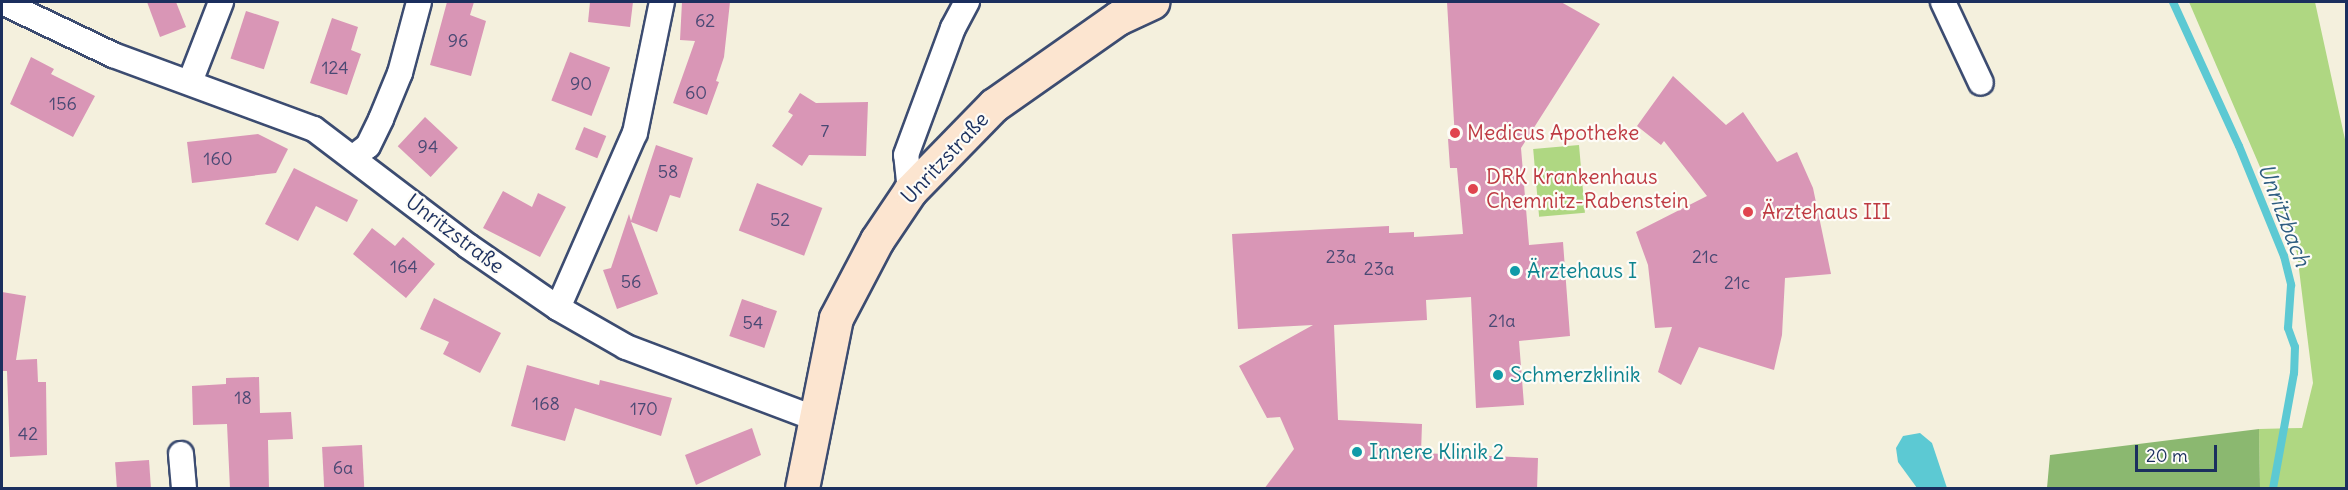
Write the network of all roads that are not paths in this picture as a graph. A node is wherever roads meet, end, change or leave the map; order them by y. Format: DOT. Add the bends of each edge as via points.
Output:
graph roads {
  1 [pos="2,2"];
  2 [pos="221,2"];
  3 [pos="419,2"];
  4 [pos="662,2"];
  5 [pos="967,2"];
  6 [pos="1153,2"];
  7 [pos="1943,2"];
  8 [pos="190,82"];
  9 [pos="1981,83"];
  10 [pos="355,156"];
  11 [pos="910,191"];
  12 [pos="558,308"];
  13 [pos="817,419"];
  14 [pos="181,454"];
  15 [pos="184,489"];
  16 [pos="802,489"];
  1 -- 8 [label="street, Unritzstraße" via="113,55"];
  2 -- 8 [label="street"];
  3 -- 10 [label="street" via="396,82 368,146"];
  4 -- 12 [label="street" via="635,133"];
  5 -- 11 [label="street" via="953,28 906,155"];
  6 -- 11 [label="street, Unritzstraße" via="1118,18 994,105"];
  7 -- 9 [label="street"];
  8 -- 10 [label="street, Unritzstraße" via="314,129"];
  10 -- 12 [label="street, Unritzstraße" via="468,246"];
  11 -- 13 [label="street, Unritzstraße" via="877,240 836,318"];
  12 -- 13 [label="street, Unritzstraße" via="626,347"];
  13 -- 16 [label="street, Unritzstraße"];
  14 -- 15 [label="street"];
}
